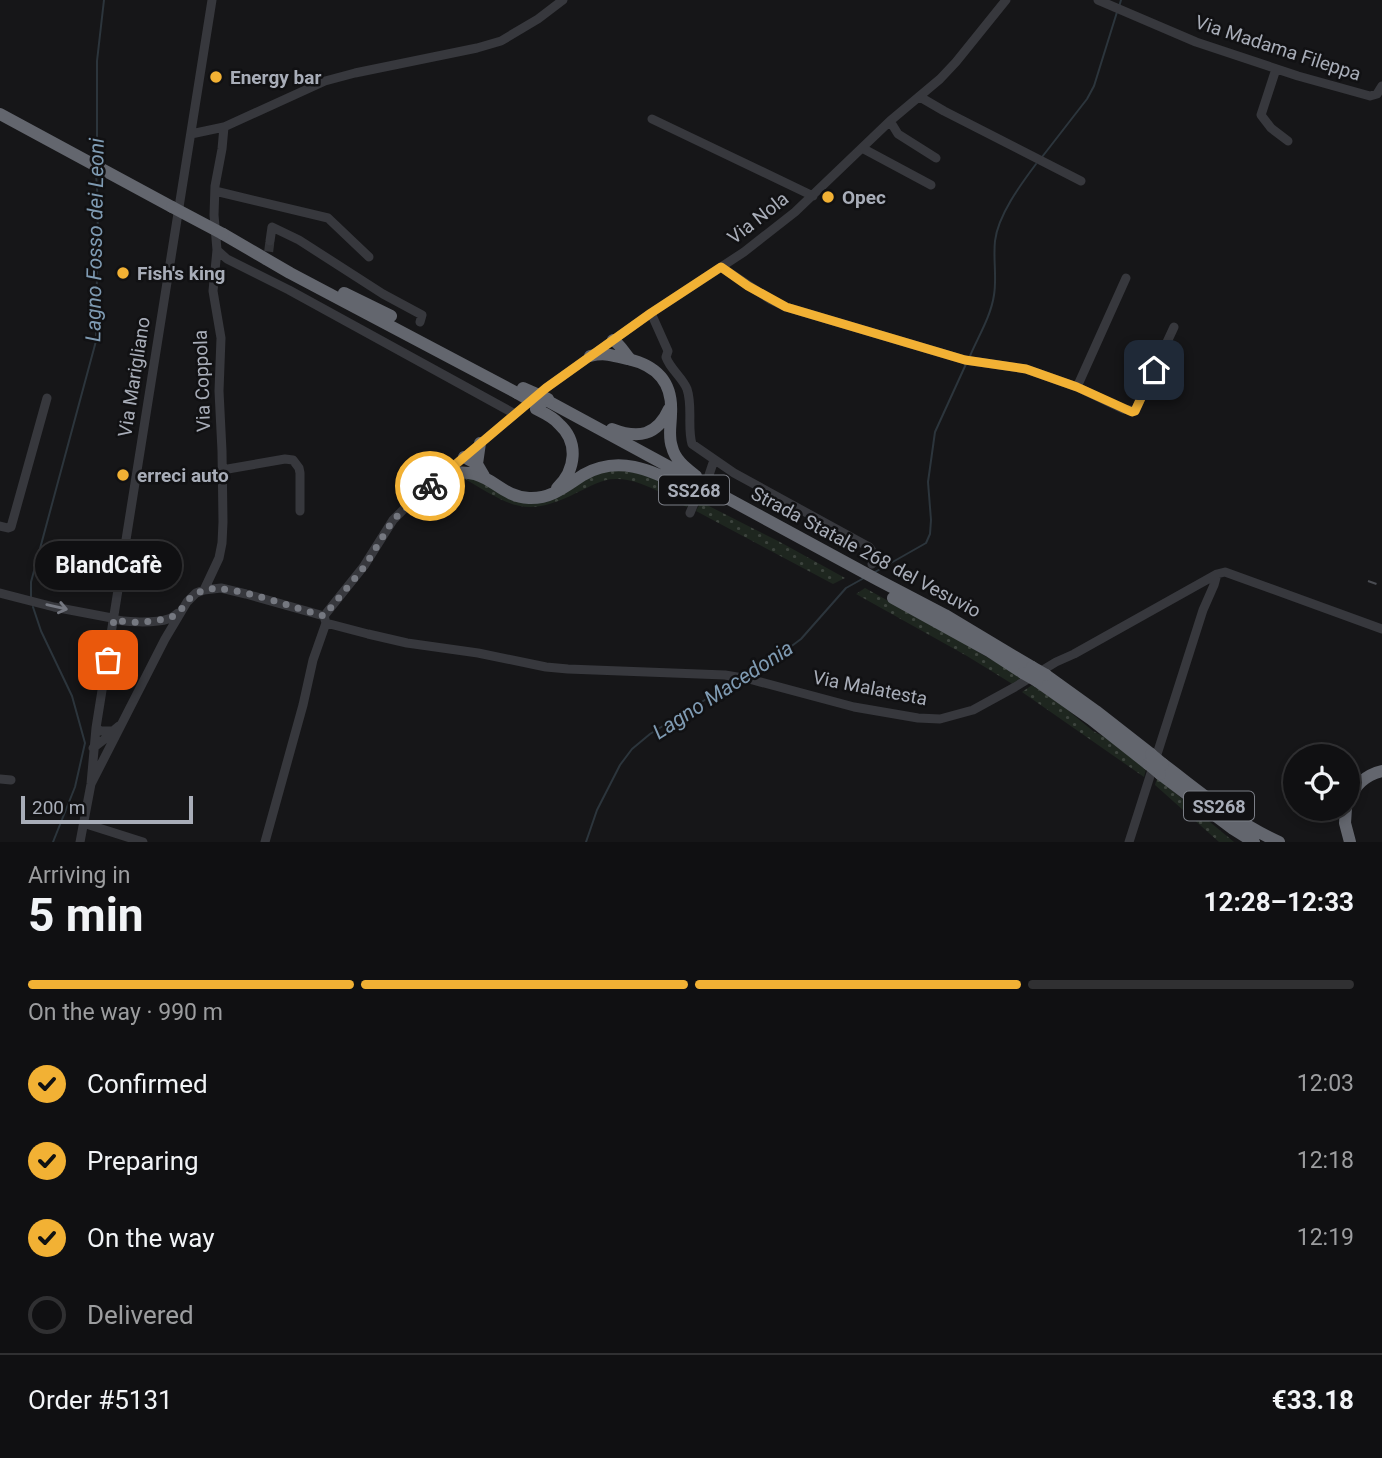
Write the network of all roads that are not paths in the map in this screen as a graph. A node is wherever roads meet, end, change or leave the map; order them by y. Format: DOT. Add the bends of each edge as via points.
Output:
graph roads {
  1 [pos="212,0"];
  2 [pos="563,0"];
  3 [pos="1006,0"];
  4 [pos="1098,0"];
  5 [pos="1276,69"];
  6 [pos="1382,86"];
  7 [pos="920,97"];
  8 [pos="0,114"];
  9 [pos="652,119"];
  10 [pos="890,121"];
  11 [pos="224,127"];
  12 [pos="191,134"];
  13 [pos="1288,141"];
  14 [pos="862,148"];
  15 [pos="936,158"];
  16 [pos="1081,181"];
  17 [pos="931,185"];
  18 [pos="215,191"];
  19 [pos="813,197"];
  20 [pos="270,242"];
  21 [pos="217,250"];
  22 [pos="369,257"];
  23 [pos="265,261"];
  24 [pos="721,267"];
  25 [pos="265,278"];
  26 [pos="1126,278"];
  27 [pos="651,313"];
  28 [pos="420,322"];
  29 [pos="1174,327"];
  30 [pos="616,343"];
  31 [pos="411,344"];
  32 [pos="406,354"];
  33 [pos="590,356"];
  34 [pos="1077,387"];
  35 [pos="518,393"];
  36 [pos="47,398"];
  37 [pos="671,402"];
  38 [pos="542,404"];
  39 [pos="515,414"];
  40 [pos="480,443"];
  41 [pos="463,458"];
  42 [pos="714,460"];
  43 [pos="473,468"];
  44 [pos="222,470"];
  45 [pos="443,475"];
  46 [pos="709,475"];
  47 [pos="554,492"];
  48 [pos="700,498"];
  49 [pos="300,511"];
  50 [pos="690,513"];
  51 [pos="768,521"];
  52 [pos="0,526"];
  53 [pos="872,564"];
  54 [pos="852,570"];
  55 [pos="1217,574"];
  56 [pos="204,590"];
  57 [pos="0,593"];
  58 [pos="179,613"];
  59 [pos="114,619"];
  60 [pos="325,619"];
  61 [pos="1382,629"];
  62 [pos="96,728"];
  63 [pos="117,728"];
  64 [pos="93,750"];
  65 [pos="109,750"];
  66 [pos="1162,769"];
  67 [pos="1382,771"];
  68 [pos="0,779"];
  69 [pos="10,780"];
  70 [pos="1360,782"];
  71 [pos="91,784"];
  72 [pos="1194,801"];
  73 [pos="1345,821"];
  74 [pos="83,823"];
  75 [pos="80,842"];
  76 [pos="143,842"];
  77 [pos="265,842"];
  78 [pos="1129,842"];
  79 [pos="1239,842"];
  80 [pos="1254,842"];
  81 [pos="1279,842"];
  82 [pos="1350,842"];
  1 -- 12 [label="street, Via Marigliano"];
  2 -- 11 [label="street" via="501,41 325,81"];
  3 -- 7 [label="street, Via Nola" via="956,62"];
  4 -- 5 [label="street, Via Madama Fileppa" via="1196,42"];
  5 -- 6 [label="street, Via Madama Fileppa" via="1370,96"];
  5 -- 13 [label="street" via="1261,115"];
  7 -- 10 [label="street, Via Nola"];
  7 -- 16 [label="street"];
  8 -- 23 [label="highway, Strada Statale 268 del Vesuvio / SS268, bridge"];
  9 -- 19 [label="street"];
  10 -- 14 [label="street, Via Nola"];
  10 -- 15 [label="street" via="898,134"];
  11 -- 12 [label="street"];
  11 -- 18 [label="street, Via Coppola"];
  12 -- 59 [label="street, Via Marigliano"];
  14 -- 17 [label="street"];
  14 -- 19 [label="street, Via Nola"];
  18 -- 21 [label="street, Via Coppola"];
  18 -- 22 [label="street" via="328,218"];
  19 -- 24 [label="street, Via Nola"];
  20 -- 28 [label="street" via="272,227 299,240 422,315"];
  21 -- 25 [label="street"];
  21 -- 44 [label="street, Via Coppola" via="213,291 222,338"];
  23 -- 25 [label="street"];
  23 -- 35 [label="highway, Strada Statale 268 del Vesuvio / SS268"];
  23 -- 35 [label="highway, Strada Statale 268 del Vesuvio / SS268" via="379,310"];
  24 -- 27 [label="street, Via Nola"];
  24 -- 34 [label="street" via="786,307 965,360 1026,369"];
  25 -- 32 [label="street"];
  26 -- 34 [label="street"];
  27 -- 30 [label="street, Via Nola"];
  27 -- 42 [label="street" via="668,351 668,363 686,386 692,444"];
  29 -- 34 [label="street" via="1135,411"];
  30 -- 33 [label="highway, SS268"];
  30 -- 37 [label="highway, SS268" via="632,360 660,375"];
  31 -- 32 [label="street"];
  32 -- 39 [label="street"];
  33 -- 39 [label="street"];
  35 -- 38 [label="highway, Strada Statale 268 del Vesuvio / SS268, bridge"];
  36 -- 52 [label="street" via="11,527"];
  37 -- 38 [label="highway, SS268" via="656,428 634,435"];
  37 -- 51 [label="highway, SS268" via="670,436 676,458 698,478"];
  38 -- 47 [label="highway, SS268" via="569,435 573,449 567,477"];
  38 -- 48 [label="highway, Strada Statale 268 del Vesuvio / SS268"];
  38 -- 51 [label="highway, Strada Statale 268 del Vesuvio / SS268"];
  39 -- 40 [label="street"];
  40 -- 41 [label="street"];
  40 -- 43 [label="highway"];
  41 -- 43 [label="highway"];
  41 -- 45 [label="street"];
  42 -- 46 [label="street"];
  42 -- 53 [label="street" via="869,547"];
  43 -- 45 [label="highway"];
  43 -- 47 [label="highway, SS268" via="514,495 536,498"];
  44 -- 49 [label="street" via="293,460 300,473"];
  44 -- 56 [label="street, Via Coppola" via="222,542"];
  45 -- 60 [label="street" via="393,520"];
  47 -- 48 [label="highway, SS268" via="594,470 623,464"];
  48 -- 50 [label="street"];
  48 -- 54 [label="highway, Strada Statale 268 del Vesuvio / SS268"];
  51 -- 54 [label="highway, Strada Statale 268 del Vesuvio / SS268"];
  54 -- 66 [label="highway, Strada Statale 268 del Vesuvio / SS268, bridge" via="1041,678"];
  55 -- 60 [label="street, Via Malatesta" via="994,699 940,719 854,707 725,674 546,667 407,643"];
  55 -- 61 [label="street" via="1225,572"];
  55 -- 78 [label="street"];
  56 -- 58 [label="street"];
  56 -- 60 [label="street" via="233,591"];
  57 -- 59 [label="street, one-way"];
  58 -- 59 [label="street" via="168,620"];
  58 -- 63 [label="street"];
  59 -- 62 [label="street, Via Marigliano"];
  60 -- 77 [label="street"];
  62 -- 63 [label="street"];
  62 -- 64 [label="street, Via Marigliano"];
  63 -- 64 [label="street"];
  63 -- 65 [label="street"];
  64 -- 65 [label="street"];
  64 -- 71 [label="street, Via Marigliano"];
  65 -- 71 [label="street"];
  66 -- 72 [label="highway, Strada Statale 268 del Vesuvio / SS268"];
  66 -- 81 [label="highway, Strada Statale 268 del Vesuvio / SS268"];
  67 -- 70 [label="highway"];
  68 -- 69 [label="street"];
  71 -- 74 [label="street, Via Marigliano"];
  72 -- 79 [label="highway"];
  72 -- 80 [label="highway, Strada Statale 268 del Vesuvio / SS268"];
  73 -- 82 [label="highway"];
  74 -- 75 [label="street, Via Marigliano"];
  74 -- 76 [label="street"];
}
